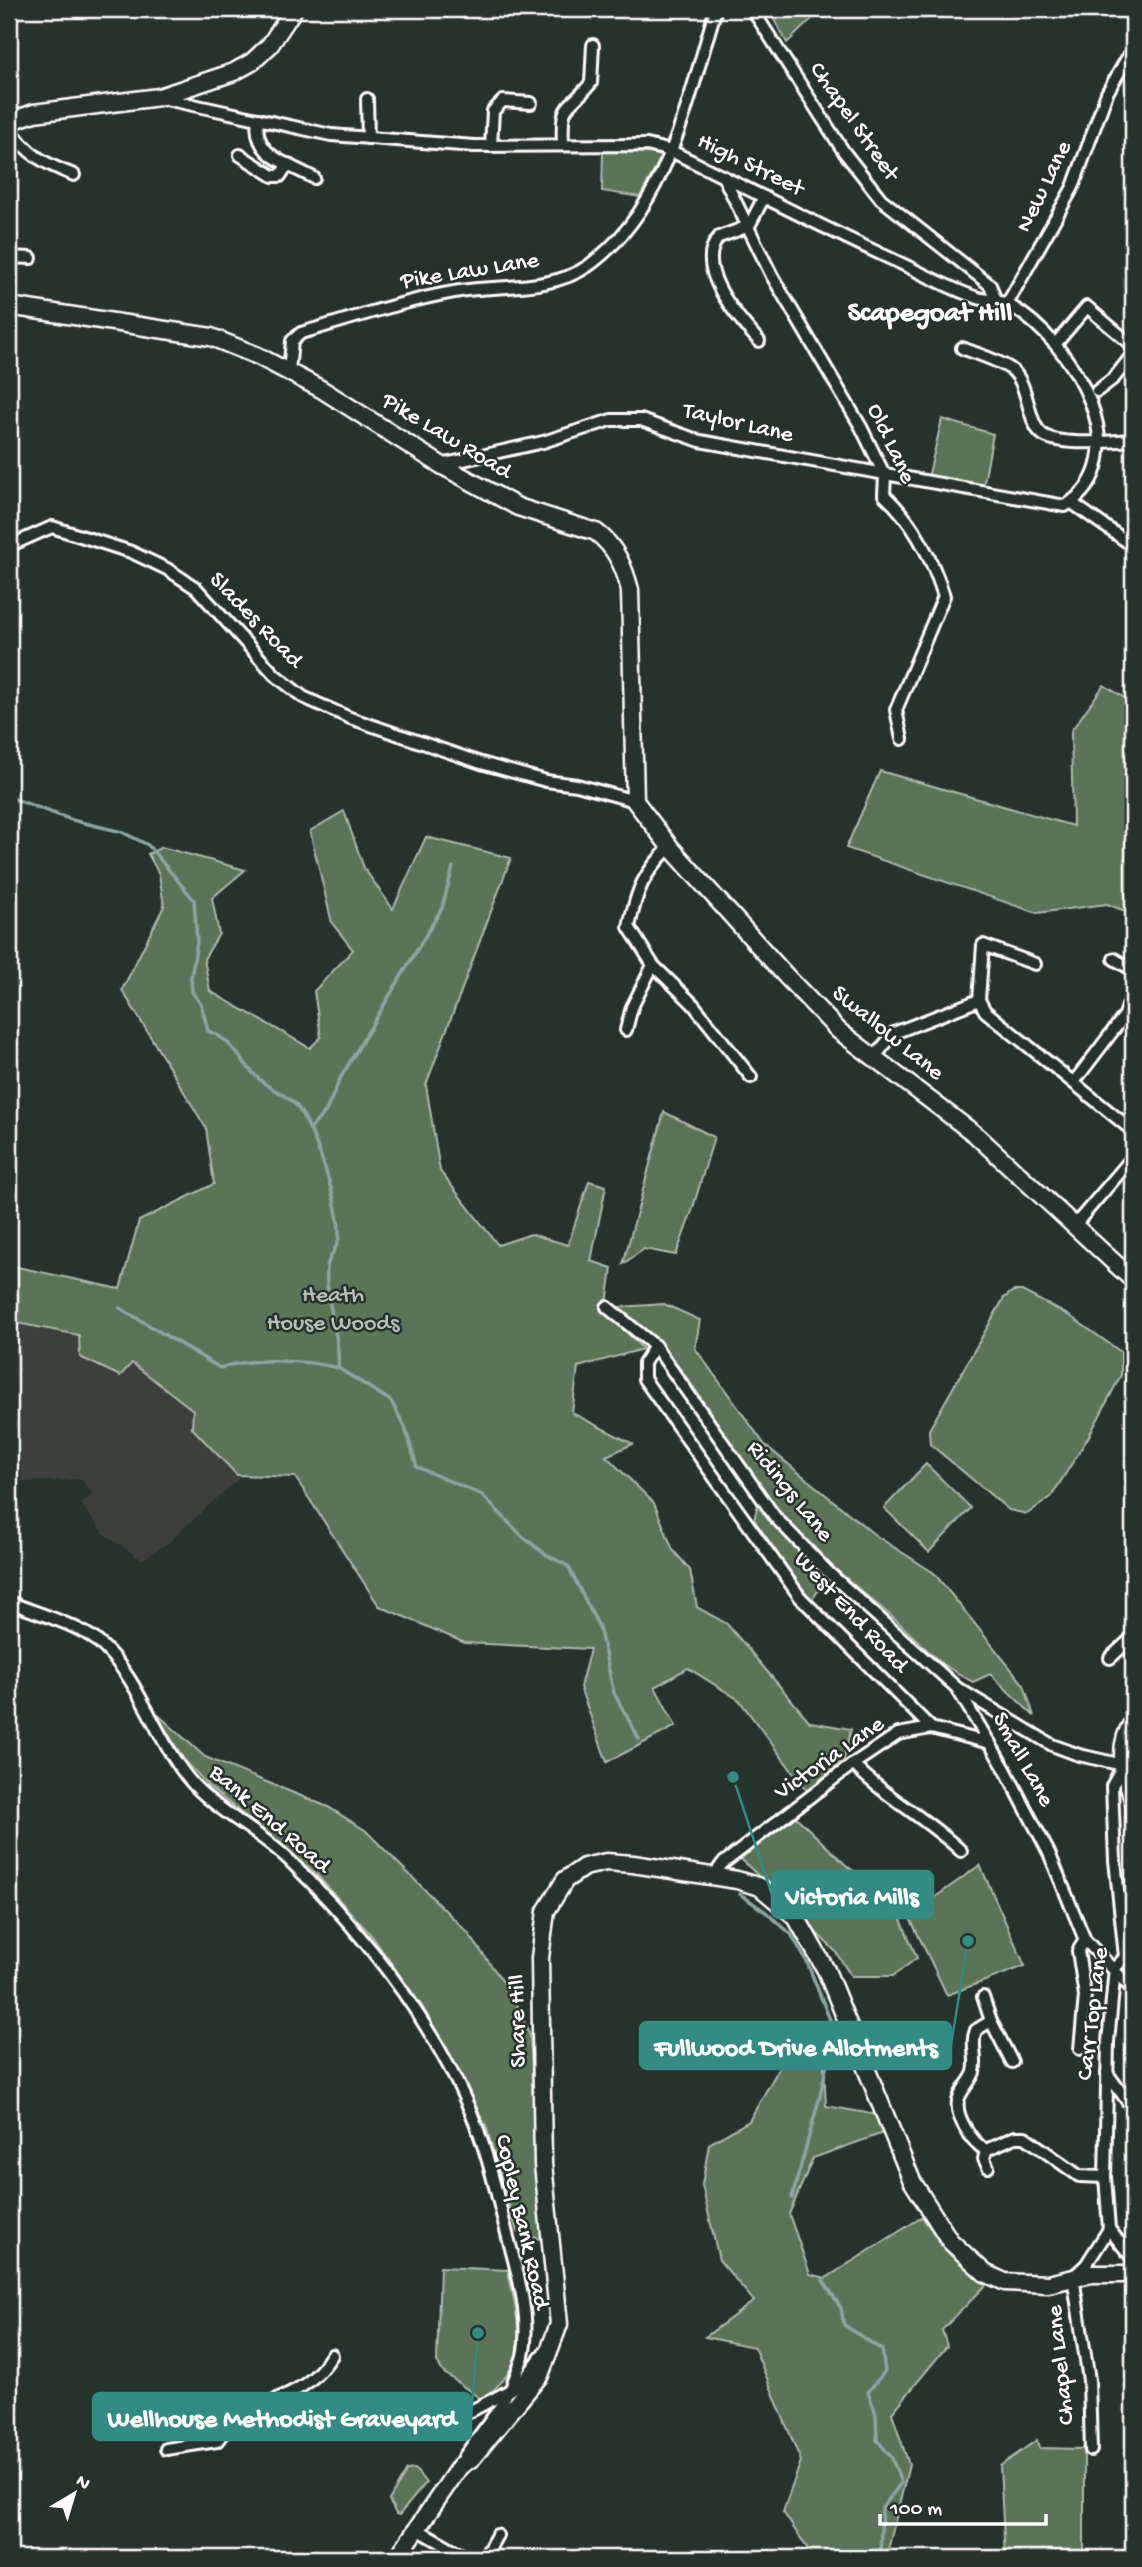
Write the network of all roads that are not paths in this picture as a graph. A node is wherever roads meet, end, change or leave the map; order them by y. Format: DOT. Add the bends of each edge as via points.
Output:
graph roads {
  1 [pos="294,9"];
  2 [pos="716,9"];
  3 [pos="752,9"];
  4 [pos="593,45"];
  5 [pos="1133,48"];
  6 [pos="159,97"];
  7 [pos="368,99"];
  8 [pos="531,103"];
  9 [pos="258,119"];
  10 [pos="9,122"];
  11 [pos="9,127"];
  12 [pos="368,138"];
  13 [pos="563,144"];
  14 [pos="491,146"];
  15 [pos="671,151"];
  16 [pos="240,155"];
  17 [pos="288,164"];
  18 [pos="74,175"];
  19 [pos="723,176"];
  20 [pos="314,178"];
  21 [pos="764,197"];
  22 [pos="749,226"];
  23 [pos="9,257"];
  24 [pos="31,258"];
  25 [pos="1002,303"];
  26 [pos="9,306"];
  27 [pos="759,341"];
  28 [pos="1058,341"];
  29 [pos="1133,346"];
  30 [pos="962,348"];
  31 [pos="1133,354"];
  32 [pos="289,371"];
  33 [pos="1097,391"];
  34 [pos="1133,440"];
  35 [pos="1115,441"];
  36 [pos="1114,457"];
  37 [pos="441,465"];
  38 [pos="1108,468"];
  39 [pos="885,475"];
  40 [pos="1072,503"];
  41 [pos="9,546"];
  42 [pos="1133,546"];
  43 [pos="902,738"];
  44 [pos="635,801"];
  45 [pos="670,847"];
  46 [pos="1114,959"];
  47 [pos="1035,964"];
  48 [pos="653,965"];
  49 [pos="1133,970"];
  50 [pos="1133,992"];
  51 [pos="979,1000"];
  52 [pos="626,1030"];
  53 [pos="873,1059"];
  54 [pos="751,1077"];
  55 [pos="1074,1082"];
  56 [pos="1133,1131"];
  57 [pos="1133,1157"];
  58 [pos="1074,1226"];
  59 [pos="1133,1280"];
  60 [pos="607,1307"];
  61 [pos="655,1346"];
  62 [pos="9,1602"];
  63 [pos="1133,1637"];
  64 [pos="1110,1658"];
  65 [pos="957,1688"];
  66 [pos="1133,1722"];
  67 [pos="931,1728"];
  68 [pos="990,1743"];
  69 [pos="853,1764"];
  70 [pos="1123,1765"];
  71 [pos="1133,1799"];
  72 [pos="961,1851"];
  73 [pos="713,1877"];
  74 [pos="1085,1940"];
  75 [pos="1129,1959"];
  76 [pos="1115,1968"];
  77 [pos="1133,1990"];
  78 [pos="983,1997"];
  79 [pos="992,2021"];
  80 [pos="1080,2049"];
  81 [pos="1012,2062"];
  82 [pos="1107,2073"];
  83 [pos="470,2109"];
  84 [pos="1133,2109"];
  85 [pos="986,2150"];
  86 [pos="988,2167"];
  87 [pos="1105,2177"];
  88 [pos="1109,2229"];
  89 [pos="1133,2259"];
  90 [pos="1133,2274"];
  91 [pos="1073,2277"];
  92 [pos="552,2342"];
  93 [pos="332,2355"];
  94 [pos="509,2390"];
  95 [pos="276,2400"];
  96 [pos="166,2449"];
  97 [pos="1091,2450"];
  98 [pos="460,2466"];
  99 [pos="417,2529"];
  100 [pos="497,2535"];
  101 [pos="397,2558"];
  102 [pos="468,2558"];
  103 [pos="484,2558"];
  1 -- 6 [label="street" via="270,46 252,62"];
  2 -- 15 [label="street, Pike Law Lane"];
  3 -- 25 [label="street, Chapel Street" via="881,199 990,285"];
  4 -- 13 [label="street" via="590,83 565,106 561,116"];
  5 -- 25 [label="street, New Lane" via="1107,93 1073,187"];
  6 -- 9 [label="street, High Street"];
  6 -- 10 [label="street" via="34,113"];
  7 -- 12 [label="street"];
  8 -- 14 [label="street" via="503,101 493,111"];
  9 -- 12 [label="street, High Street"];
  9 -- 17 [label="street" via="257,141 265,152"];
  11 -- 18 [label="street" via="41,162"];
  12 -- 14 [label="street, High Street"];
  13 -- 14 [label="street, High Street"];
  13 -- 15 [label="street, High Street" via="648,145"];
  15 -- 19 [label="street, High Street"];
  15 -- 32 [label="street, Pike Law Lane" via="644,204 617,240 587,267 542,284 460,291 374,309 301,333 292,341"];
  16 -- 17 [label="street" via="273,176 280,176"];
  17 -- 20 [label="street"];
  19 -- 21 [label="street, High Street"];
  19 -- 22 [label="street, Old Lane"];
  21 -- 22 [label="street"];
  21 -- 25 [label="street, High Street" via="979,299"];
  22 -- 27 [label="street" via="719,237 711,251 716,285"];
  22 -- 39 [label="street, Old Lane" via="772,276"];
  23 -- 24 [label="street"];
  25 -- 28 [label="street, High Street"];
  26 -- 32 [label="street, Pike Law Road" via="211,337"];
  28 -- 29 [label="street" via="1087,307"];
  28 -- 33 [label="street, High Street"];
  30 -- 35 [label="street" via="1012,370 1044,436 1076,442"];
  31 -- 33 [label="street"];
  32 -- 37 [label="street, Pike Law Road"];
  33 -- 35 [label="street, High Street"];
  34 -- 35 [label="street"];
  35 -- 36 [label="street, High Street"];
  37 -- 39 [label="street, Taylor Lane" via="543,442 611,420 641,420 699,440"];
  37 -- 44 [label="street, Pike Law Road" via="518,507 596,533 623,566 630,590"];
  38 -- 40 [label="street" via="1086,498"];
  39 -- 40 [label="street, Taylor Lane" via="1065,506"];
  39 -- 43 [label="street, Old Lane" via="884,495 897,505 918,537 944,596 896,710"];
  40 -- 42 [label="street"];
  41 -- 44 [label="street, Slades Road" via="52,527 131,552 197,588 275,675 303,697 349,718 481,763"];
  44 -- 45 [label="street, Swallow Lane"];
  45 -- 48 [label="street" via="649,867 637,890 629,927"];
  45 -- 53 [label="street, Swallow Lane" via="786,976"];
  46 -- 49 [label="street"];
  47 -- 51 [label="street" via="983,945"];
  48 -- 52 [label="street"];
  48 -- 54 [label="street" via="693,1004"];
  50 -- 55 [label="street" via="1125,1016"];
  51 -- 53 [label="street" via="894,1033"];
  51 -- 55 [label="street" via="985,1011"];
  53 -- 58 [label="street, Swallow Lane" via="976,1135"];
  55 -- 56 [label="street"];
  57 -- 58 [label="street"];
  58 -- 59 [label="street, Swallow Lane"];
  60 -- 61 [label="street, Ridings Lane"];
  61 -- 65 [label="street, Ridings Lane" via="775,1517 829,1573"];
  61 -- 67 [label="street, West End Road" via="644,1363 644,1379 800,1597"];
  62 -- 83 [label="street, Bank End Road" via="94,1639 107,1652 187,1777 217,1807 286,1857 341,1914 427,2027"];
  63 -- 64 [label="street"];
  65 -- 68 [label="street, Small Lane"];
  65 -- 70 [label="street" via="1052,1745"];
  66 -- 70 [label="street" via="1125,1733"];
  67 -- 68 [label="street, Victoria Lane"];
  67 -- 69 [label="street, Victoria Lane" via="898,1734"];
  68 -- 74 [label="street, Small Lane" via="1049,1853"];
  69 -- 72 [label="street"];
  69 -- 73 [label="street, Victoria Lane" via="722,1864"];
  70 -- 71 [label="street"];
  70 -- 75 [label="street, Carr Top Lane" via="1112,1786 1115,1860"];
  73 -- 91 [label="street, Share Hill" via="760,1887 796,1917 852,2029 912,2181 950,2241 985,2273 1005,2282 1048,2284"];
  73 -- 92 [label="street, Share Hill" via="601,1863 584,1867 565,1880 546,1911 540,1958 543,2164 559,2303 559,2324"];
  74 -- 76 [label="street"];
  74 -- 80 [label="street" via="1078,1951 1085,1996"];
  75 -- 76 [label="street, Carr Top Lane"];
  76 -- 77 [label="street"];
  76 -- 82 [label="street, Carr Top Lane"];
  78 -- 79 [label="street"];
  79 -- 81 [label="street"];
  79 -- 85 [label="street" via="976,2030 971,2042 974,2072 958,2099 958,2112 978,2146"];
  82 -- 84 [label="street"];
  82 -- 87 [label="street, Carr Top Lane"];
  83 -- 94 [label="street, Copley Bank Road" via="491,2167 522,2309 523,2357"];
  85 -- 86 [label="street"];
  85 -- 87 [label="street" via="1026,2137 1079,2176"];
  87 -- 88 [label="street, Carr Top Lane"];
  88 -- 89 [label="street"];
  88 -- 91 [label="street"];
  90 -- 91 [label="street, Share Hill"];
  91 -- 97 [label="street, Chapel Lane" via="1089,2381"];
  92 -- 94 [label="street, Copley Bank Road" via="523,2381"];
  92 -- 98 [label="street, Share Hill" via="534,2384 472,2458"];
  93 -- 95 [label="street" via="320,2373"];
  94 -- 95 [label="street" via="467,2413 386,2425 347,2421 302,2401"];
  94 -- 98 [label="street, Copley Bank Road"];
  95 -- 96 [label="street" via="233,2420 217,2441"];
  98 -- 99 [label="street, Share Hill"];
  99 -- 101 [label="street, Share Hill"];
  99 -- 102 [label="street"];
  100 -- 103 [label="street"];
}
